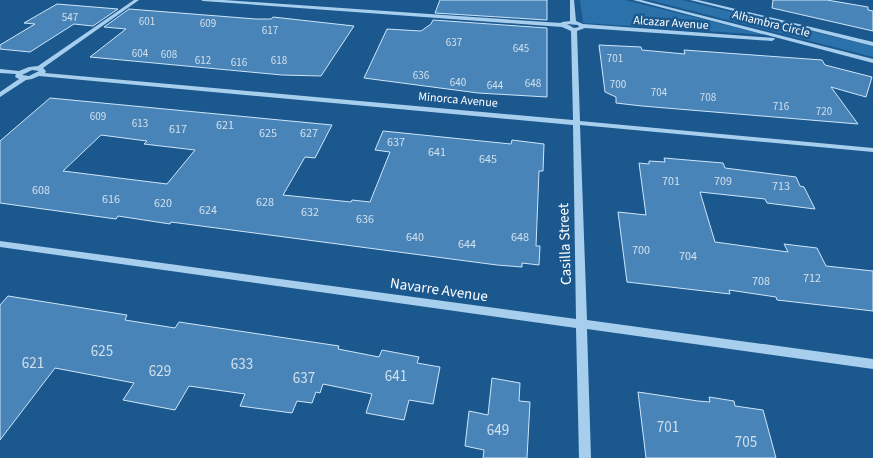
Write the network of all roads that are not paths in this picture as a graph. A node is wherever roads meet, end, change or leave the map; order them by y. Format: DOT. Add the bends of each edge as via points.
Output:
graph roads {
  1 [pos="137,0"];
  2 [pos="203,0"];
  3 [pos="572,0"];
  4 [pos="635,0"];
  5 [pos="692,0"];
  6 [pos="563,25"];
  7 [pos="576,26"];
  8 [pos="788,39"];
  9 [pos="873,44"];
  10 [pos="873,61"];
  11 [pos="0,70"];
  12 [pos="40,71"];
  13 [pos="21,76"];
  14 [pos="0,94"];
  15 [pos="575,122"];
  16 [pos="873,150"];
  17 [pos="0,244"];
  18 [pos="582,324"];
  19 [pos="873,364"];
  20 [pos="584,458"];
  1 -- 12 [label="street"];
  2 -- 6 [label="street"];
  3 -- 7 [label="street, Casilla Street"];
  4 -- 8 [label="street, Alhambra Circle"];
  5 -- 9 [label="street, Alhambra Circle"];
  6 -- 7 [label="street" via="566,22"];
  7 -- 8 [label="street, Alcazar Avenue"];
  7 -- 15 [label="street, Casilla Street"];
  8 -- 10 [label="street, Alhambra Circle"];
  11 -- 13 [label="street"];
  12 -- 13 [label="street"];
  12 -- 15 [label="street, Minorca Avenue"];
  13 -- 14 [label="street"];
  15 -- 16 [label="street, Minorca Avenue"];
  15 -- 18 [label="street, Casilla Street"];
  17 -- 18 [label="street, Navarre Avenue"];
  18 -- 19 [label="street, Navarre Avenue"];
  18 -- 20 [label="street, Casilla Street"];
}
